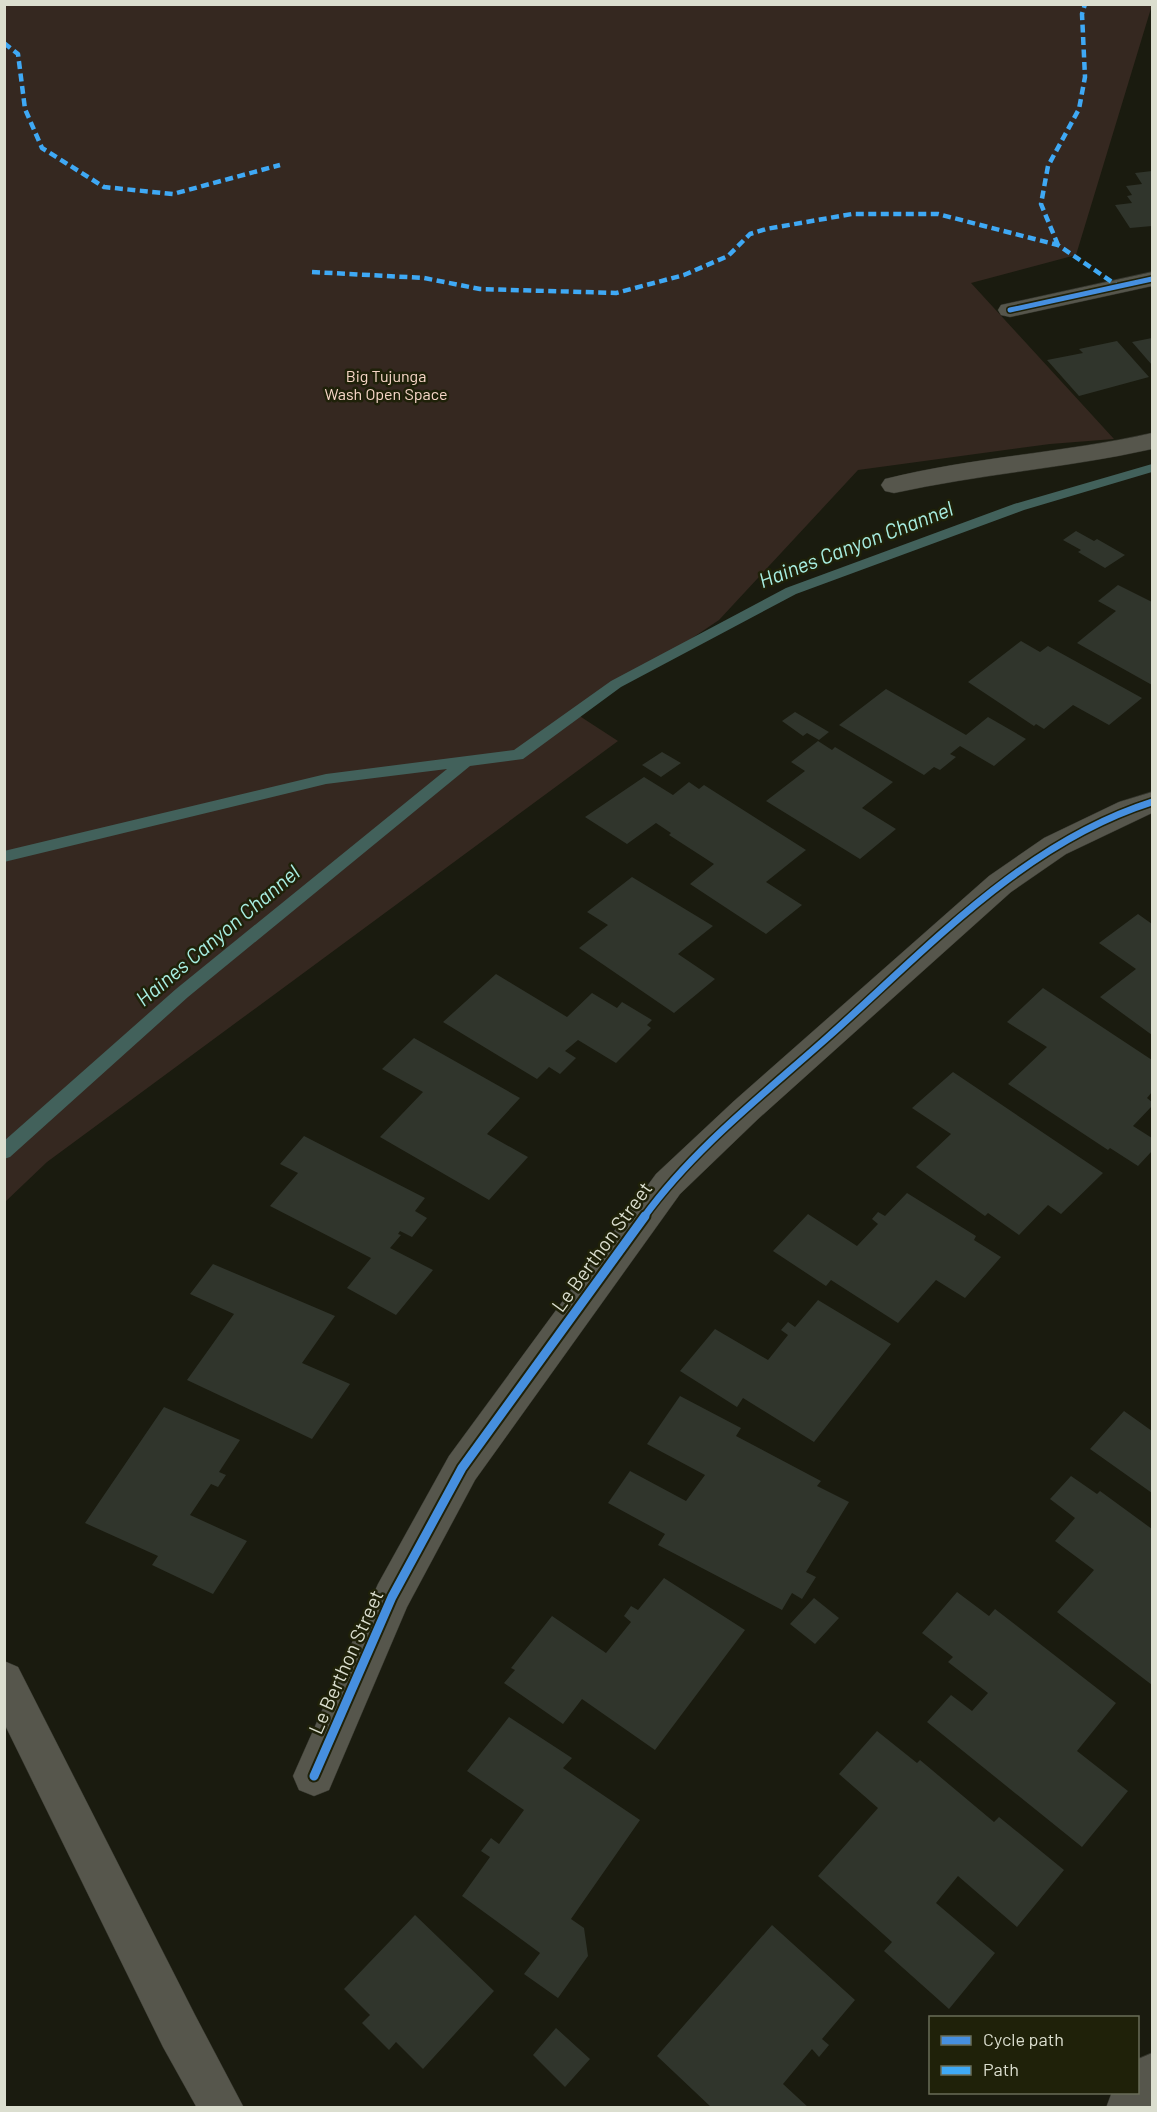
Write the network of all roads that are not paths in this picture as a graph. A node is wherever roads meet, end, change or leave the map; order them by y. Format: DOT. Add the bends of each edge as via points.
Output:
graph roads {
  1 [pos="1152,279"];
  2 [pos="1010,309"];
  3 [pos="1152,441"];
  4 [pos="894,485"];
  5 [pos="1152,802"];
  6 [pos="4,1680"];
  7 [pos="314,1776"];
  8 [pos="1152,2075"];
  9 [pos="1139,2093"];
  10 [pos="1138,2094"];
  11 [pos="222,2108"];
  12 [pos="1128,2108"];
  1 -- 2 [label="street"];
  3 -- 4 [label="street"];
  5 -- 7 [label="street, Le Berthon Street" via="1055,846 1000,884 668,1184 462,1468 392,1598"];
  6 -- 11 [label="street" via="179,2031"];
  8 -- 9 [label="street"];
  10 -- 12 [label="street"];
}
